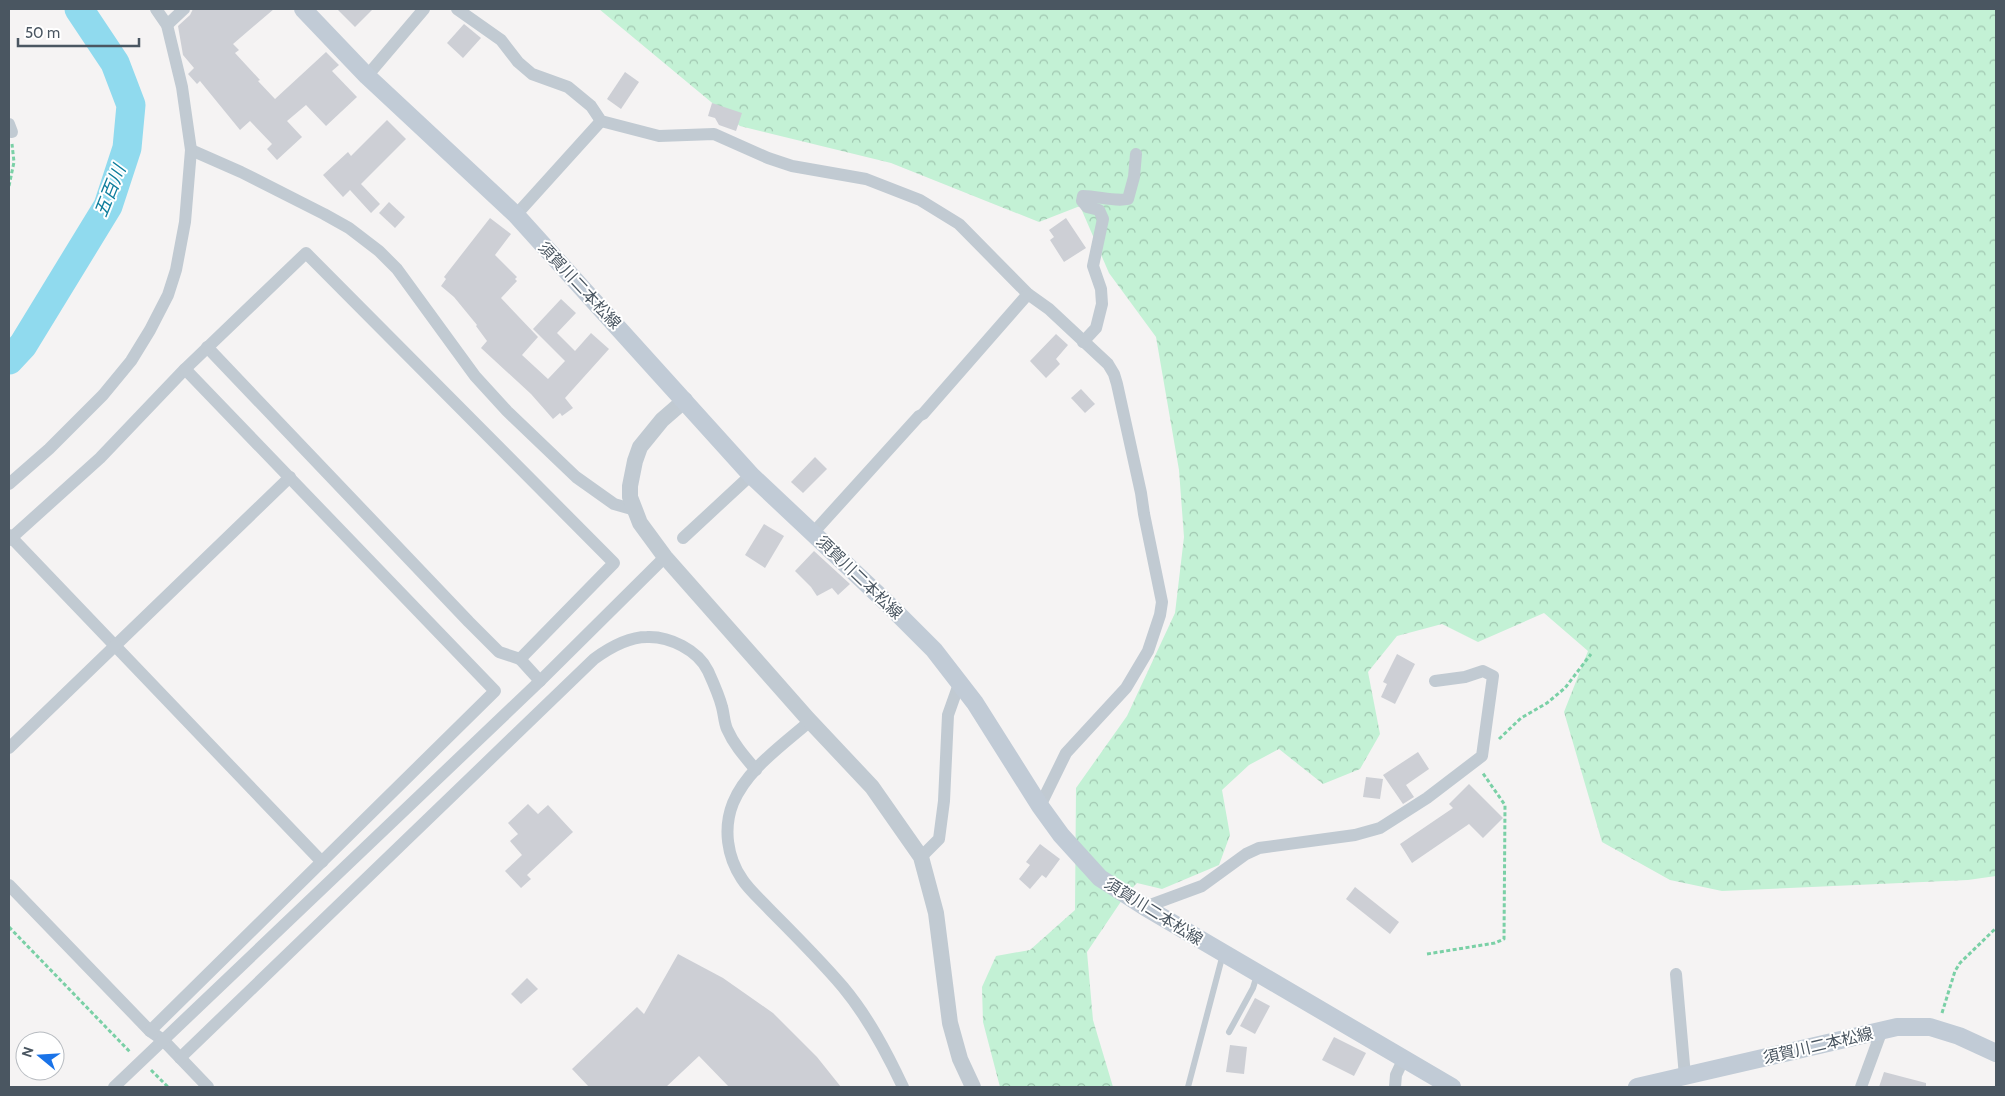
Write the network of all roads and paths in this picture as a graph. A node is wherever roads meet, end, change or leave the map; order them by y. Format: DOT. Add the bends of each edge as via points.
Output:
graph roads {
  1 [pos="156,9"];
  2 [pos="184,9"];
  3 [pos="303,9"];
  4 [pos="424,9"];
  5 [pos="457,9"];
  6 [pos="167,26"];
  7 [pos="367,76"];
  8 [pos="601,121"];
  9 [pos="10,128"];
  10 [pos="191,150"];
  11 [pos="1136,154"];
  12 [pos="9,186"];
  13 [pos="516,215"];
  14 [pos="1028,294"];
  15 [pos="1083,342"];
  16 [pos="207,347"];
  17 [pos="185,369"];
  18 [pos="685,400"];
  19 [pos="751,475"];
  20 [pos="290,477"];
  21 [pos="9,484"];
  22 [pos="635,510"];
  23 [pos="813,532"];
  24 [pos="10,538"];
  25 [pos="683,538"];
  26 [pos="665,557"];
  27 [pos="114,646"];
  28 [pos="1592,654"];
  29 [pos="520,659"];
  30 [pos="540,680"];
  31 [pos="1435,681"];
  32 [pos="959,684"];
  33 [pos="810,721"];
  34 [pos="9,748"];
  35 [pos="1478,759"];
  36 [pos="756,770"];
  37 [pos="1040,806"];
  38 [pos="921,857"];
  39 [pos="322,862"];
  40 [pos="9,885"];
  41 [pos="1145,908"];
  42 [pos="9,927"];
  43 [pos="1996,928"];
  44 [pos="1224,953"];
  45 [pos="1427,954"];
  46 [pos="1258,973"];
  47 [pos="1676,974"];
  48 [pos="1937,1029"];
  49 [pos="1882,1030"];
  50 [pos="150,1031"];
  51 [pos="1229,1032"];
  52 [pos="163,1040"];
  53 [pos="1996,1052"];
  54 [pos="180,1058"];
  55 [pos="1403,1060"];
  56 [pos="141,1062"];
  57 [pos="1685,1076"];
  58 [pos="114,1087"];
  59 [pos="168,1087"];
  60 [pos="208,1087"];
  61 [pos="903,1087"];
  62 [pos="973,1087"];
  63 [pos="1188,1087"];
  64 [pos="1395,1087"];
  65 [pos="1452,1087"];
  66 [pos="1637,1087"];
  67 [pos="1861,1087"];
  1 -- 6 [label="street"];
  2 -- 6 [label="street"];
  3 -- 7 [label="main road, 須賀川二本松線"];
  4 -- 7 [label="street"];
  5 -- 8 [label="street" via="501,40 532,74 568,87 590,106"];
  6 -- 10 [label="street" via="182,87"];
  7 -- 13 [label="main road, 須賀川二本松線"];
  8 -- 13 [label="street"];
  8 -- 14 [label="street" via="659,136 714,134 792,166 866,179 920,200 958,224"];
  9 -- 12 [label="path" via="14,162"];
  10 -- 21 [label="street" via="185,222 176,270 168,295 150,330 131,361 103,395 49,450"];
  10 -- 22 [label="street" via="324,214 379,251 397,269 475,376 507,411 576,477 614,504"];
  11 -- 15 [label="street" via="1128,199 1083,196 1082,201 1087,207 1100,210 1103,219 1093,266 1102,304 1096,328"];
  13 -- 18 [label="main road, 須賀川二本松線"];
  14 -- 15 [label="street" via="1049,309"];
  14 -- 23 [label="street" via="923,414"];
  15 -- 37 [label="street" via="1108,364 1116,379 1162,602 1148,651 1126,688 1066,754"];
  16 -- 17 [label="street"];
  16 -- 29 [label="street" via="469,622 500,652"];
  16 -- 29 [label="street" via="306,253 614,564"];
  17 -- 20 [label="street"];
  17 -- 24 [label="street" via="100,458"];
  18 -- 19 [label="main road, 須賀川二本松線"];
  18 -- 22 [label="street" via="662,420 640,447 630,486"];
  19 -- 23 [label="main road, 須賀川二本松線"];
  19 -- 25 [label="street"];
  20 -- 27 [label="street"];
  20 -- 39 [label="street" via="495,691"];
  22 -- 26 [label="street" via="640,524"];
  23 -- 32 [label="main road, 須賀川二本松線" via="927,643"];
  24 -- 27 [label="street"];
  26 -- 30 [label="street"];
  26 -- 33 [label="street"];
  27 -- 34 [label="street"];
  27 -- 39 [label="street"];
  28 -- 35 [label="path" via="1565,688 1521,718"];
  29 -- 30 [label="street"];
  30 -- 52 [label="street"];
  31 -- 35 [label="street" via="1483,671 1493,676"];
  32 -- 37 [label="main road, 須賀川二本松線" via="975,703"];
  32 -- 38 [label="street" via="948,715 939,839"];
  33 -- 36 [label="street"];
  33 -- 38 [label="street" via="872,787"];
  35 -- 41 [label="street" via="1427,798 1380,828 1355,835 1259,848 1202,886"];
  35 -- 45 [label="path" via="1505,805 1504,939"];
  36 -- 54 [label="street" via="733,742 707,669 686,648 647,636 608,649"];
  36 -- 61 [label="street" via="745,780 730,814 729,847 736,870 742,881 819,960 858,1006 882,1043"];
  37 -- 41 [label="main road, 須賀川二本松線" via="1100,878"];
  38 -- 62 [label="street" via="936,913 950,1023 960,1059"];
  39 -- 50 [label="street"];
  40 -- 50 [label="street"];
  41 -- 44 [label="main road, 須賀川二本松線"];
  42 -- 56 [label="path"];
  43 -- 48 [label="path" via="1955,972"];
  44 -- 46 [label="main road, 須賀川二本松線"];
  44 -- 63 [label="lane"];
  46 -- 51 [label="lane"];
  46 -- 55 [label="main road, 須賀川二本松線"];
  47 -- 57 [label="street"];
  48 -- 49 [label="main road, 須賀川二本松線" via="1897,1026"];
  48 -- 53 [label="main road, 須賀川二本松線"];
  49 -- 57 [label="main road, 須賀川二本松線"];
  49 -- 67 [label="street"];
  50 -- 52 [label="street"];
  52 -- 54 [label="street"];
  52 -- 56 [label="street"];
  54 -- 60 [label="street"];
  55 -- 64 [label="street"];
  55 -- 65 [label="main road, 須賀川二本松線"];
  56 -- 58 [label="street"];
  56 -- 59 [label="path"];
  57 -- 66 [label="main road, 須賀川二本松線"];
}
